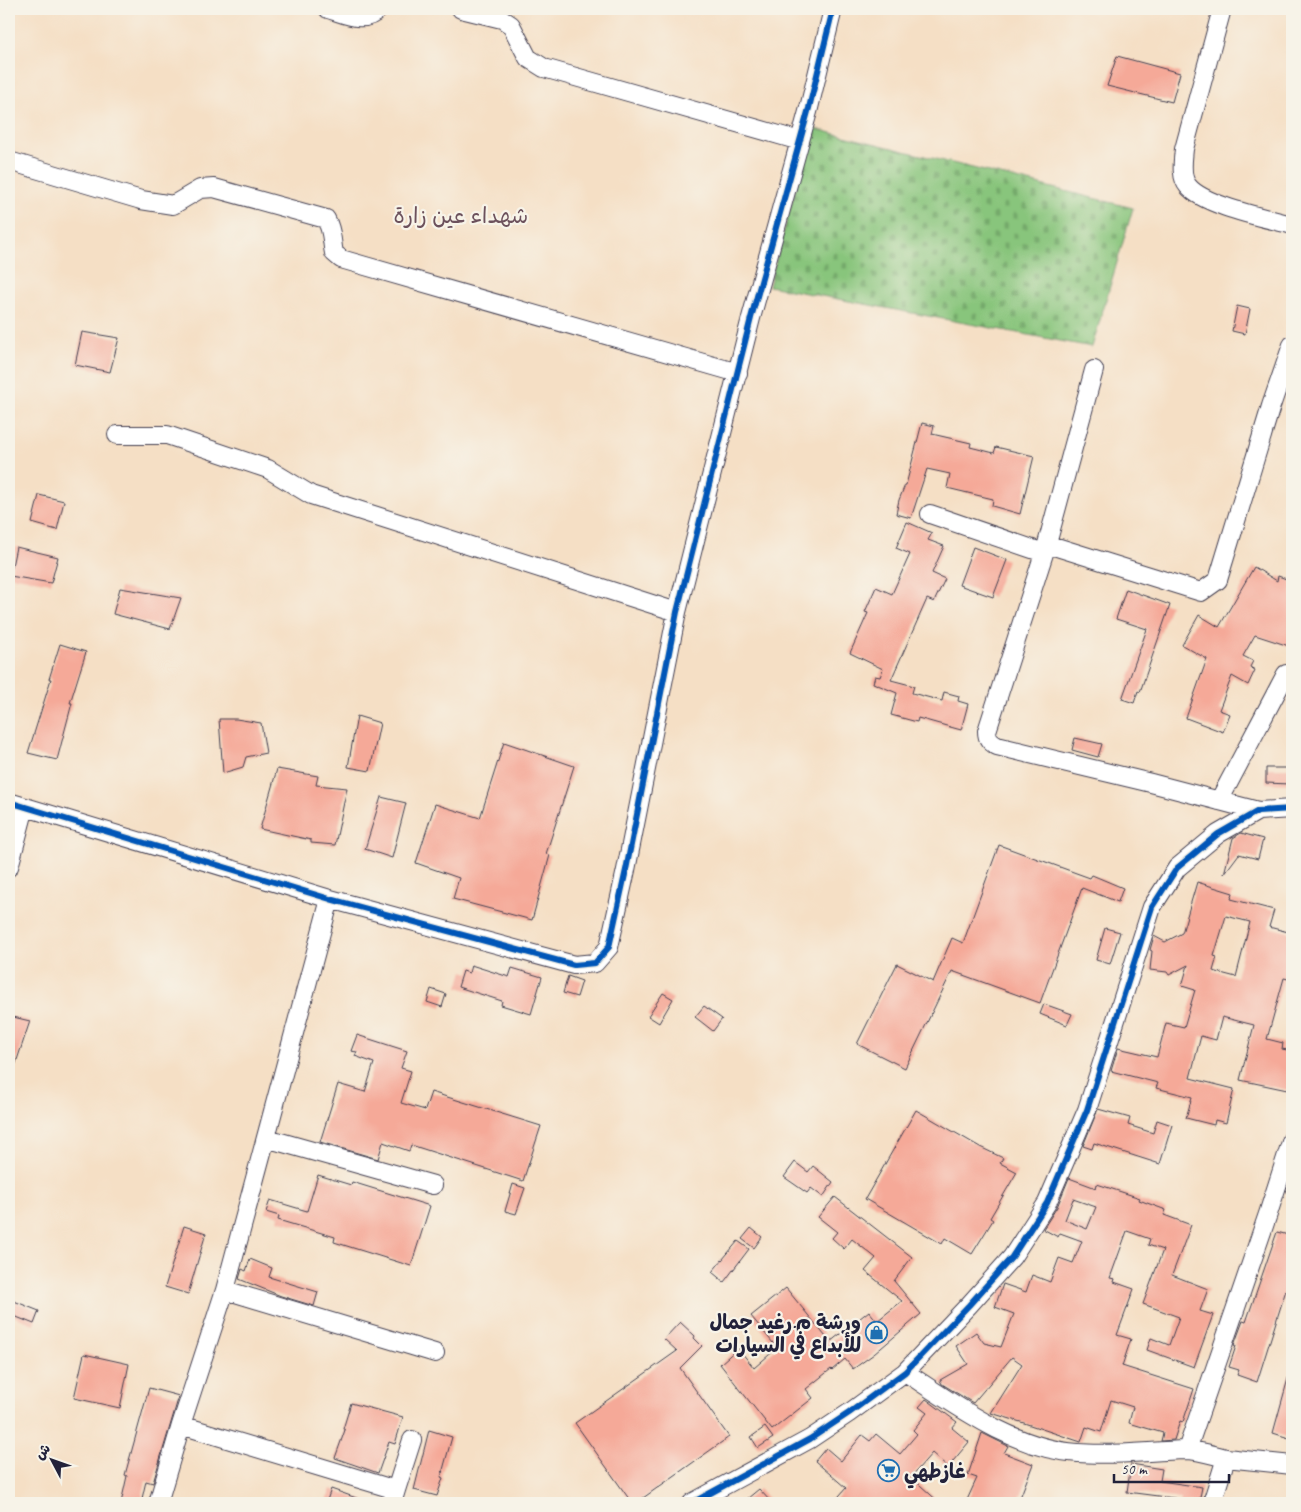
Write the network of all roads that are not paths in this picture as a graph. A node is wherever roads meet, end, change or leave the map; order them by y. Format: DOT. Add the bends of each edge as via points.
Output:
graph roads {
  1 [pos="328,9"];
  2 [pos="379,9"];
  3 [pos="461,9"];
  4 [pos="833,9"];
  5 [pos="1222,9"];
  6 [pos="800,141"];
  7 [pos="9,162"];
  8 [pos="1292,225"];
  9 [pos="1292,345"];
  10 [pos="1094,370"];
  11 [pos="738,373"];
  12 [pos="117,435"];
  13 [pos="930,514"];
  14 [pos="1046,548"];
  15 [pos="677,612"];
  16 [pos="1286,674"];
  17 [pos="1219,801"];
  18 [pos="17,805"];
  19 [pos="1292,809"];
  20 [pos="1258,811"];
  21 [pos="9,867"];
  22 [pos="330,898"];
  23 [pos="266,1138"];
  24 [pos="1292,1139"];
  25 [pos="433,1185"];
  26 [pos="225,1290"];
  27 [pos="435,1353"];
  28 [pos="905,1372"];
  29 [pos="181,1425"];
  30 [pos="412,1440"];
  31 [pos="1186,1450"];
  32 [pos="1226,1458"];
  33 [pos="1292,1465"];
  34 [pos="394,1497"];
  35 [pos="158,1503"];
  36 [pos="692,1503"];
  37 [pos="1212,1503"];
  1 -- 2 [label="street" via="358,18 374,15"];
  3 -- 6 [label="street" via="507,22 528,58 544,68"];
  4 -- 6 [label="street"];
  5 -- 8 [label="street" via="1184,149 1183,173 1188,186 1214,204"];
  6 -- 11 [label="street"];
  7 -- 11 [label="street" via="141,200 173,205 200,189 214,188 326,219 332,230 334,253 342,259"];
  9 -- 14 [label="street" via="1218,580 1201,592"];
  10 -- 14 [label="street"];
  11 -- 15 [label="street"];
  12 -- 15 [label="street" via="167,435 268,469 311,495"];
  13 -- 14 [label="street"];
  14 -- 17 [label="street" via="987,731 990,743"];
  15 -- 22 [label="street" via="609,947 595,964 574,966"];
  16 -- 17 [label="street"];
  17 -- 20 [label="street"];
  18 -- 21 [label="street"];
  18 -- 22 [label="street"];
  19 -- 20 [label="street"];
  20 -- 28 [label="street" via="1218,834 1177,868 1157,899 1087,1110 1047,1203 1012,1257"];
  22 -- 23 [label="street"];
  23 -- 25 [label="street"];
  23 -- 26 [label="street"];
  24 -- 31 [label="street"];
  26 -- 27 [label="street"];
  26 -- 29 [label="street"];
  28 -- 31 [label="street" via="1009,1435 1043,1447 1077,1454"];
  28 -- 36 [label="street" via="810,1439"];
  29 -- 34 [label="street"];
  29 -- 35 [label="street"];
  30 -- 34 [label="street"];
  31 -- 32 [label="street"];
  32 -- 33 [label="street"];
  32 -- 37 [label="street"];
}
